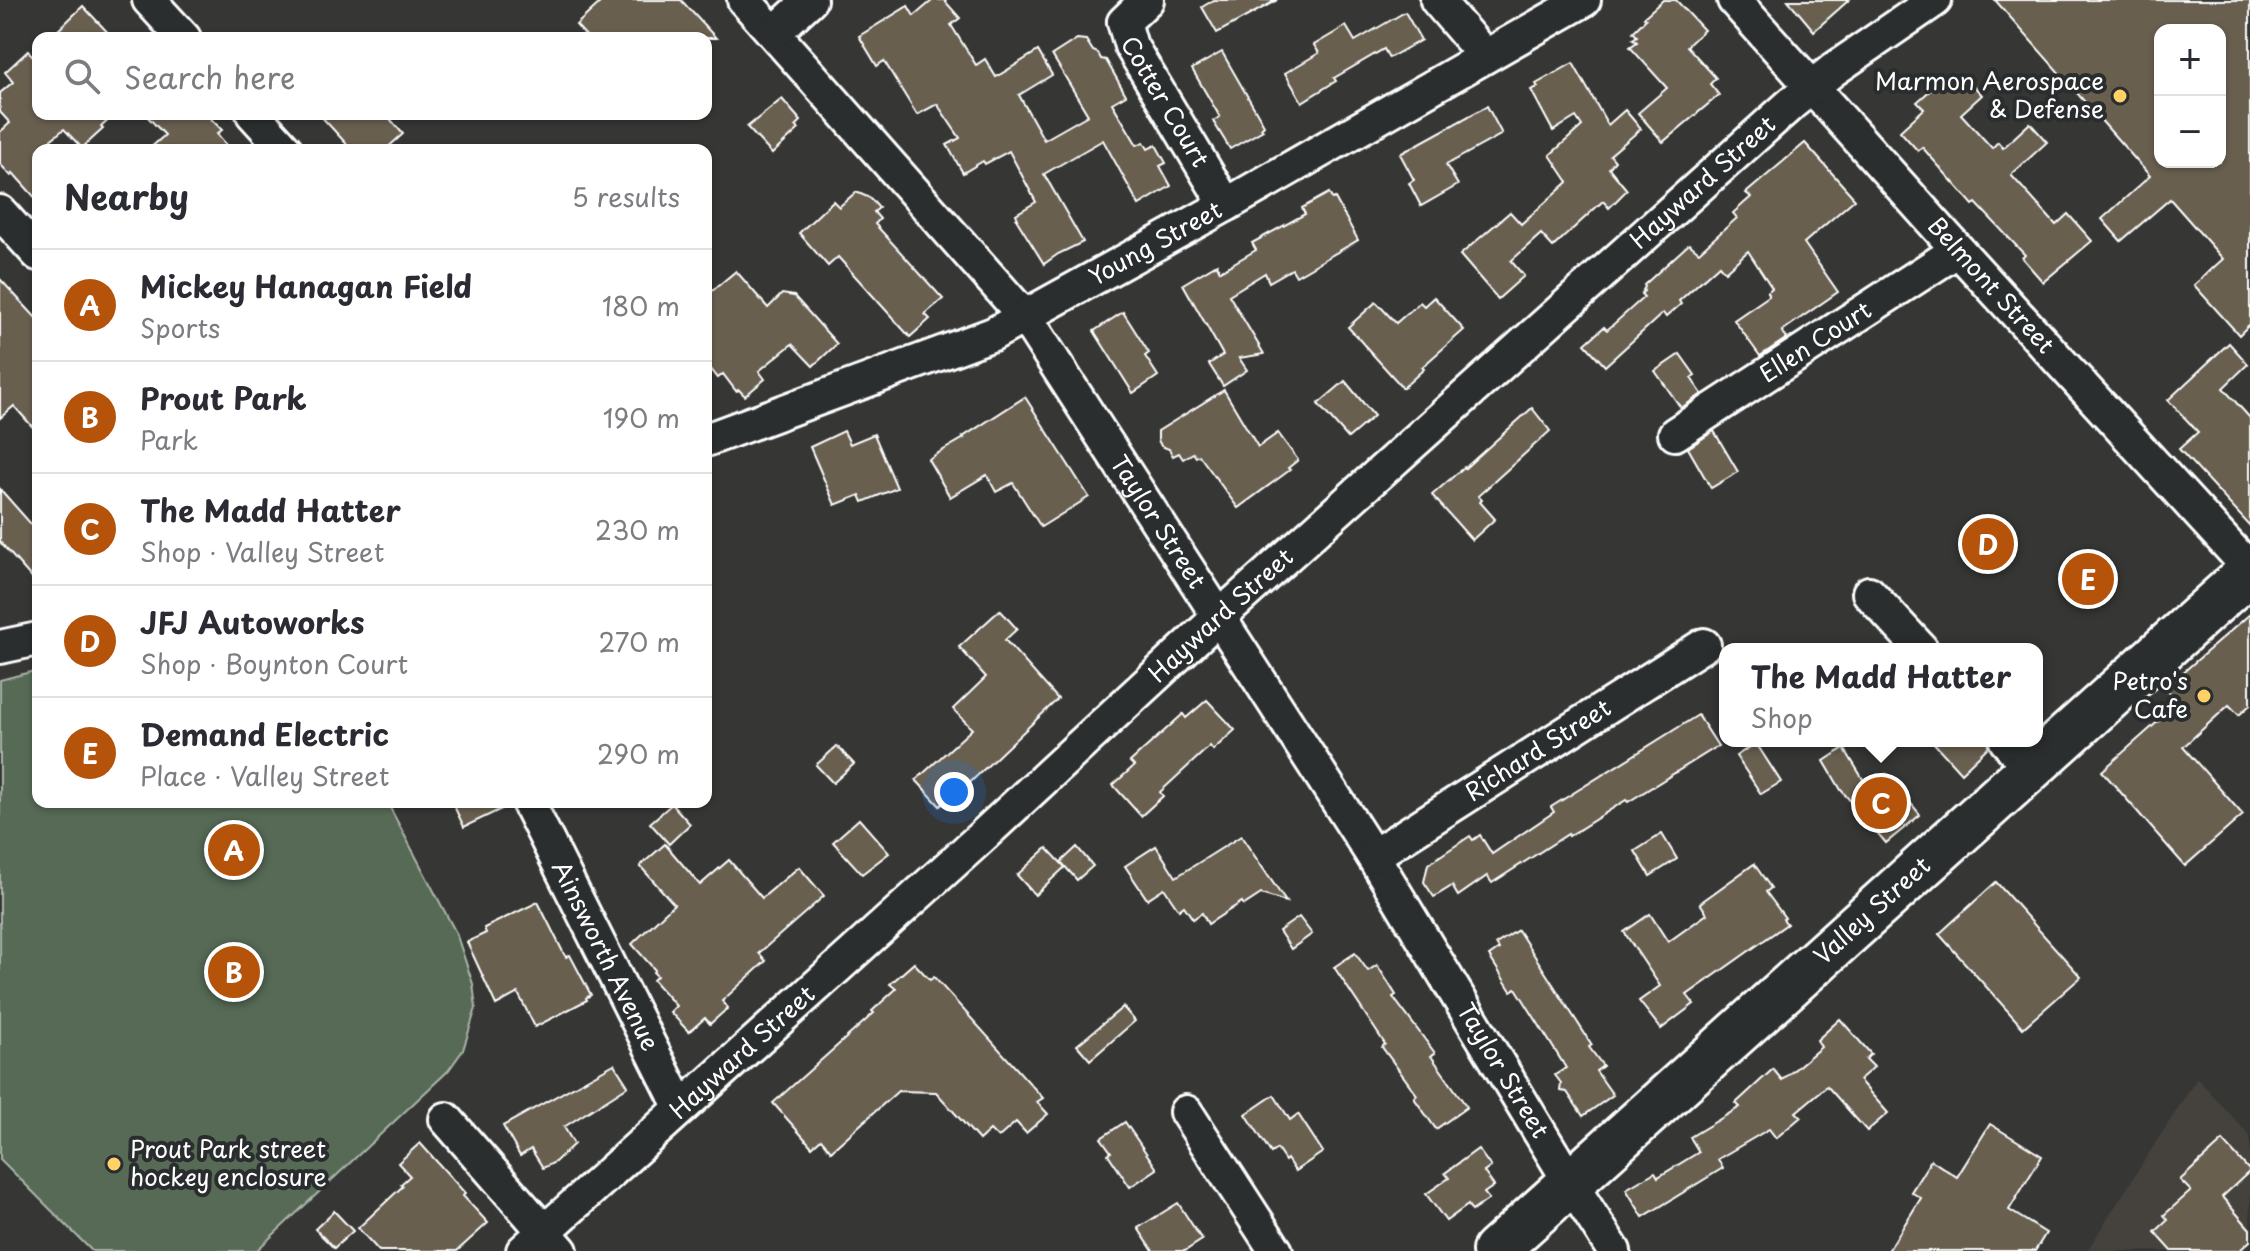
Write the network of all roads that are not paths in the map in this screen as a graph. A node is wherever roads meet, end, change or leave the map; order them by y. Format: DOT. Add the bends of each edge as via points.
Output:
graph roads {
  1 [pos="149,0"];
  2 [pos="744,0"];
  3 [pos="810,0"];
  4 [pos="1147,0"];
  5 [pos="1437,0"];
  6 [pos="1584,0"];
  7 [pos="1734,0"];
  8 [pos="1935,0"];
  9 [pos="178,32"];
  10 [pos="774,33"];
  11 [pos="1485,56"];
  12 [pos="1812,87"];
  13 [pos="258,120"];
  14 [pos="280,144"];
  15 [pos="1226,205"];
  16 [pos="0,212"];
  17 [pos="32,247"];
  18 [pos="1958,250"];
  19 [pos="1026,318"];
  20 [pos="1675,434"];
  21 [pos="712,438"];
  22 [pos="2250,570"];
  23 [pos="1869,593"];
  24 [pos="1220,616"];
  25 [pos="1915,643"];
  26 [pos="1704,645"];
  27 [pos="2043,734"];
  28 [pos="2018,754"];
  29 [pos="531,808"];
  30 [pos="1373,856"];
  31 [pos="681,1108"];
  32 [pos="1186,1112"];
  33 [pos="446,1119"];
  34 [pos="1571,1184"];
  35 [pos="543,1245"];
  36 [pos="1276,1251"];
  37 [pos="1495,1251"];
  38 [pos="1614,1251"];
  1 -- 9 [label="street"];
  2 -- 10 [label="street, Taylor Street"];
  3 -- 10 [label="street"];
  4 -- 15 [label="street, Cotter Court" via="1124,22 1131,46"];
  5 -- 11 [label="street"];
  6 -- 11 [label="street, Young Street"];
  7 -- 12 [label="street, Belmont Street"];
  8 -- 12 [label="street, Hayward Street"];
  10 -- 19 [label="street, Taylor Street"];
  11 -- 15 [label="street, Young Street"];
  12 -- 18 [label="street, Belmont Street"];
  12 -- 24 [label="street, Hayward Street"];
  13 -- 14 [label="street"];
  15 -- 19 [label="street, Young Street"];
  16 -- 17 [label="street"];
  18 -- 20 [label="street, Ellen Court"];
  18 -- 22 [label="street, Belmont Street"];
  19 -- 21 [label="street, Young Street"];
  19 -- 24 [label="street, Taylor Street"];
  22 -- 27 [label="main road, Valley Street"];
  23 -- 25 [label="street"];
  24 -- 30 [label="street, Taylor Street"];
  24 -- 31 [label="street, Hayward Street"];
  26 -- 30 [label="street, Richard Street"];
  28 -- 34 [label="main road, Valley Street"];
  29 -- 31 [label="street, Ainsworth Avenue"];
  30 -- 34 [label="street, Taylor Street"];
  31 -- 35 [label="street, Hayward Street"];
  32 -- 36 [label="street"];
  33 -- 35 [label="street"];
  34 -- 37 [label="main road, Valley Street"];
  34 -- 38 [label="street, Taylor Street"];
}
